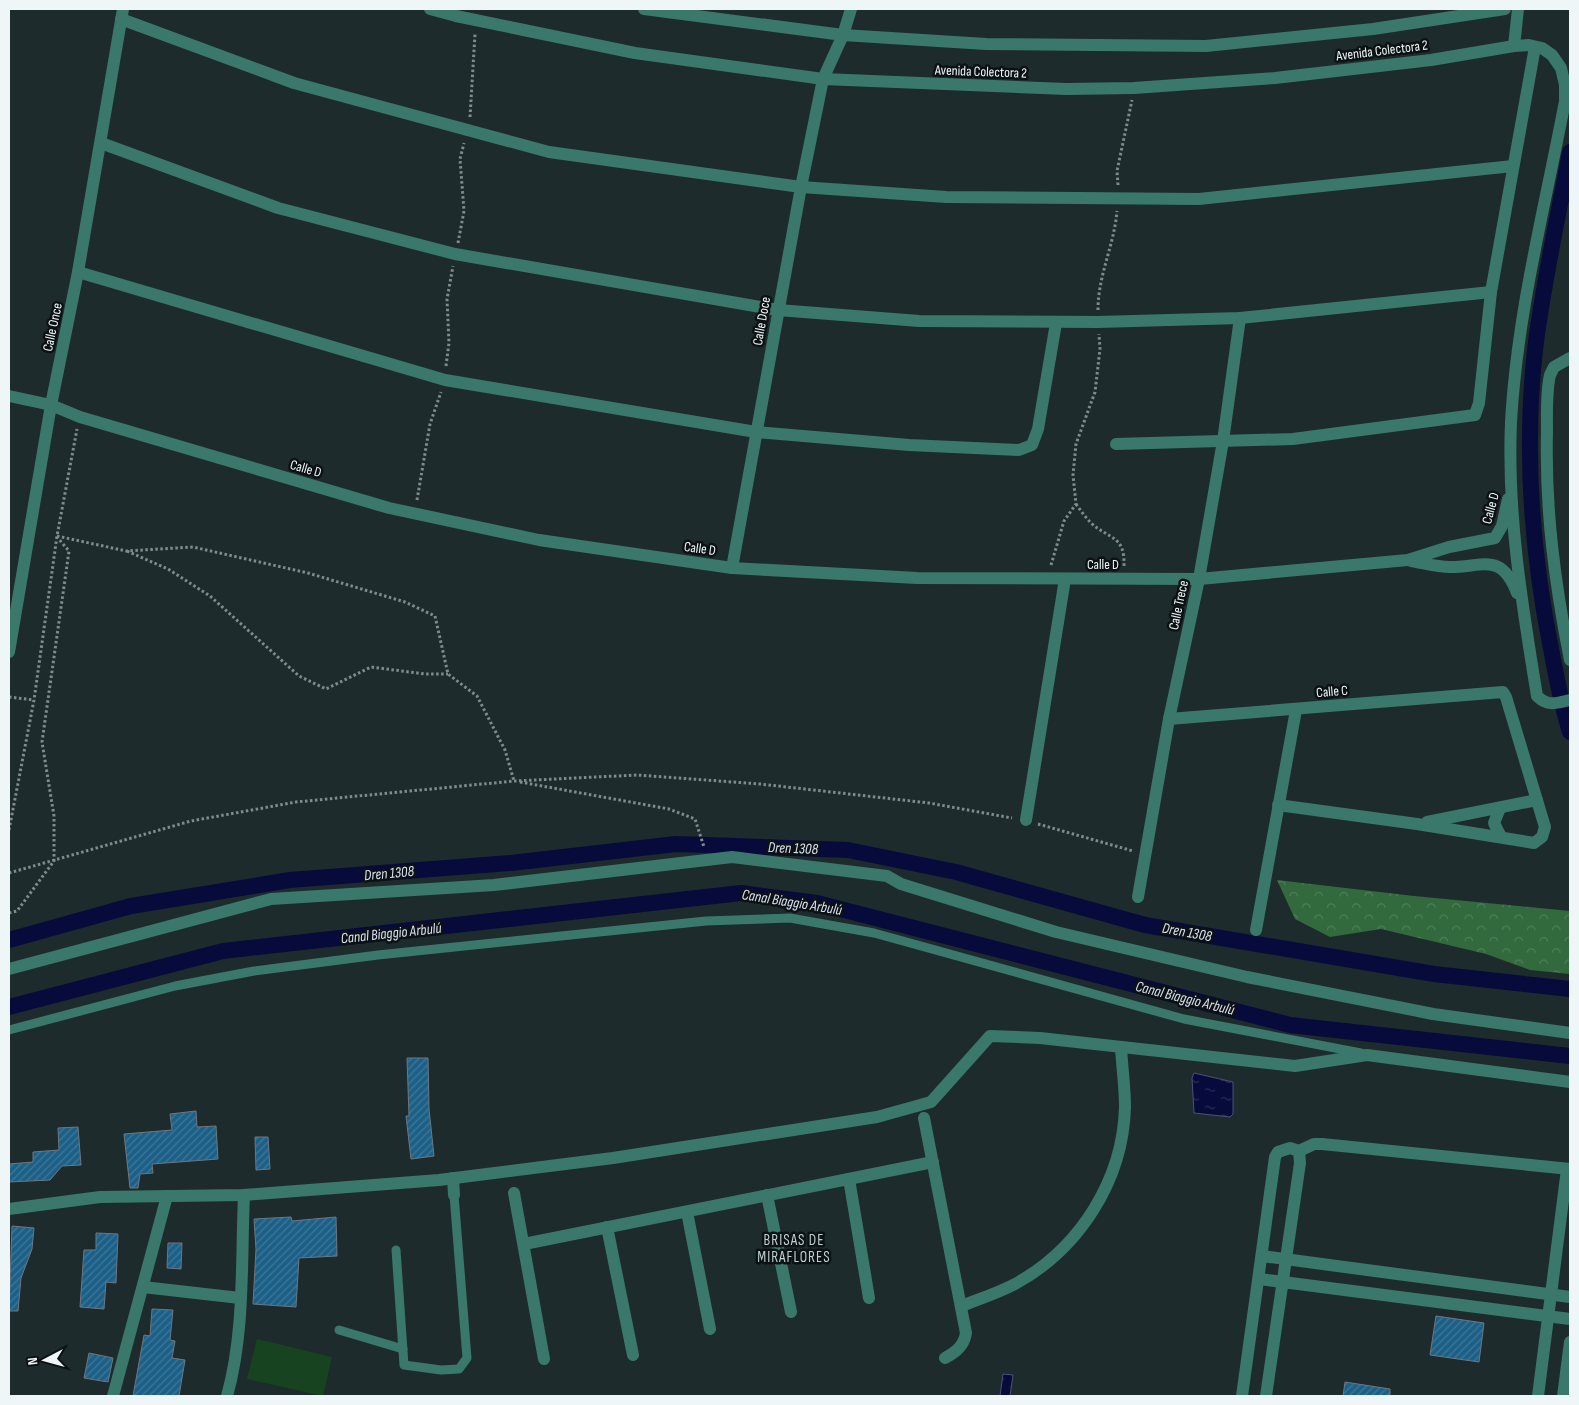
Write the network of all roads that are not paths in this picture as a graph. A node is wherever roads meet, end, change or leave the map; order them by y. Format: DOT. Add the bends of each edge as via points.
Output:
graph roads {
  1 [pos="430,9"];
  2 [pos="644,9"];
  3 [pos="851,9"];
  4 [pos="1505,9"];
  5 [pos="1518,9"];
  6 [pos="122,14"];
  7 [pos="843,35"];
  8 [pos="1514,46"];
  9 [pos="1534,46"];
  10 [pos="823,79"];
  11 [pos="101,143"];
  12 [pos="1513,166"];
  13 [pos="801,187"];
  14 [pos="78,272"];
  15 [pos="1491,292"];
  16 [pos="778,310"];
  17 [pos="1240,318"];
  18 [pos="1056,323"];
  19 [pos="1570,358"];
  20 [pos="9,396"];
  21 [pos="50,405"];
  22 [pos="756,432"];
  23 [pos="1223,441"];
  24 [pos="1116,444"];
  25 [pos="1511,485"];
  26 [pos="1408,560"];
  27 [pos="732,568"];
  28 [pos="1065,579"];
  29 [pos="1199,579"];
  30 [pos="1522,609"];
  31 [pos="9,652"];
  32 [pos="1570,660"];
  33 [pos="1570,700"];
  34 [pos="1296,710"];
  35 [pos="1169,719"];
  36 [pos="1537,800"];
  37 [pos="1278,805"];
  38 [pos="1500,808"];
  39 [pos="1026,820"];
  40 [pos="1417,824"];
  41 [pos="1501,837"];
  42 [pos="1138,897"];
  43 [pos="1256,930"];
  44 [pos="9,969"];
  45 [pos="9,1030"];
  46 [pos="1570,1032"];
  47 [pos="1121,1046"];
  48 [pos="1367,1054"];
  49 [pos="1570,1082"];
  50 [pos="924,1118"];
  51 [pos="1299,1151"];
  52 [pos="933,1162"];
  53 [pos="1569,1169"];
  54 [pos="453,1178"];
  55 [pos="849,1179"];
  56 [pos="514,1193"];
  57 [pos="244,1195"];
  58 [pos="454,1195"];
  59 [pos="767,1195"];
  60 [pos="167,1196"];
  61 [pos="9,1209"];
  62 [pos="687,1212"];
  63 [pos="607,1227"];
  64 [pos="524,1244"];
  65 [pos="396,1250"];
  66 [pos="1262,1256"];
  67 [pos="1287,1259"];
  68 [pos="1259,1279"];
  69 [pos="1284,1282"];
  70 [pos="143,1287"];
  71 [pos="1551,1294"];
  72 [pos="1570,1297"];
  73 [pos="240,1298"];
  74 [pos="869,1298"];
  75 [pos="962,1306"];
  76 [pos="790,1312"];
  77 [pos="1548,1316"];
  78 [pos="1570,1320"];
  79 [pos="710,1329"];
  80 [pos="339,1330"];
  81 [pos="1570,1342"];
  82 [pos="403,1349"];
  83 [pos="633,1355"];
  84 [pos="946,1358"];
  85 [pos="544,1360"];
  86 [pos="114,1396"];
  87 [pos="227,1396"];
  88 [pos="1242,1396"];
  89 [pos="1266,1396"];
  90 [pos="1538,1396"];
  91 [pos="1563,1396"];
  1 -- 10 [label="street, Avenida Colectora 2" via="618,50"];
  2 -- 7 [label="street, Avenida Colectora 2"];
  3 -- 7 [label="street, Calle Doce"];
  4 -- 7 [label="street, Avenida Colectora 2" via="1373,29 1206,46 986,44"];
  5 -- 8 [label="street"];
  6 -- 11 [label="street, Calle Once"];
  6 -- 13 [label="street" via="294,82 549,152"];
  7 -- 10 [label="street, Calle Doce"];
  8 -- 9 [label="street, Avenida Colectora 2"];
  8 -- 10 [label="street, Avenida Colectora 2" via="1431,60 1134,88 1066,90"];
  9 -- 12 [label="street"];
  9 -- 25 [label="street" via="1552,55 1560,68 1565,101 1523,310 1511,421"];
  10 -- 13 [label="street, Calle Doce"];
  11 -- 14 [label="street, Calle Once"];
  11 -- 16 [label="street" via="278,208 455,254"];
  12 -- 13 [label="street" via="1199,199 946,198"];
  12 -- 15 [label="street"];
  13 -- 16 [label="street, Calle Doce"];
  14 -- 21 [label="street, Calle Once"];
  14 -- 22 [label="street" via="445,380"];
  15 -- 17 [label="street"];
  15 -- 23 [label="street" via="1475,415 1293,439"];
  16 -- 18 [label="street" via="919,321"];
  16 -- 22 [label="street, Calle Doce"];
  17 -- 18 [label="street"];
  17 -- 23 [label="street, Calle Trece"];
  18 -- 22 [label="street" via="1038,429 1032,445 1019,450 909,445"];
  19 -- 32 [label="street" via="1554,367 1548,384 1547,463 1557,594"];
  20 -- 21 [label="street, Calle D"];
  21 -- 27 [label="street, Calle D" via="80,417 389,508 539,540"];
  21 -- 31 [label="street, Calle Once"];
  22 -- 27 [label="street, Calle Doce"];
  23 -- 24 [label="street"];
  23 -- 29 [label="street, Calle Trece"];
  25 -- 26 [label="street, Calle D" via="1502,526 1495,538 1449,547"];
  25 -- 30 [label="street"];
  26 -- 29 [label="street, Calle D"];
  26 -- 30 [label="street, Calle D" via="1449,567 1493,563 1507,573"];
  27 -- 28 [label="street, Calle D" via="917,578"];
  28 -- 29 [label="street, Calle D"];
  28 -- 39 [label="street"];
  29 -- 35 [label="street, Calle Trece"];
  30 -- 33 [label="street" via="1537,696 1552,705"];
  34 -- 35 [label="street, Calle C"];
  34 -- 36 [label="street, Calle C" via="1503,692"];
  34 -- 37 [label="street"];
  35 -- 42 [label="street, Calle Trece"];
  36 -- 38 [label="street"];
  36 -- 41 [label="street" via="1546,827 1540,840"];
  37 -- 40 [label="street"];
  37 -- 43 [label="street"];
  38 -- 40 [label="street"];
  38 -- 41 [label="street" via="1494,823"];
  40 -- 41 [label="street"];
  44 -- 46 [label="street" via="271,899 494,885 732,857 887,876 901,884 1056,932 1247,977 1433,1014"];
  45 -- 48 [label="lane" via="175,986 254,971 706,921 790,918 874,933 1184,1019"];
  47 -- 48 [label="street" via="1296,1066"];
  47 -- 54 [label="street" via="990,1036 931,1102 877,1117 613,1158"];
  47 -- 75 [label="street" via="1125,1108 1111,1173 1097,1205 1072,1241 1035,1271 1014,1285"];
  48 -- 49 [label="street"];
  50 -- 52 [label="street"];
  51 -- 53 [label="street" via="1322,1144"];
  51 -- 66 [label="street" via="1290,1148 1278,1152 1275,1157"];
  51 -- 67 [label="street"];
  52 -- 55 [label="street"];
  52 -- 75 [label="street"];
  53 -- 71 [label="street"];
  54 -- 57 [label="street"];
  54 -- 58 [label="street"];
  55 -- 59 [label="street"];
  55 -- 74 [label="street"];
  56 -- 64 [label="street"];
  57 -- 60 [label="street"];
  57 -- 73 [label="street"];
  58 -- 82 [label="lane" via="467,1358 459,1369 404,1365"];
  59 -- 62 [label="street"];
  59 -- 76 [label="street"];
  60 -- 61 [label="street" via="100,1197"];
  60 -- 70 [label="street"];
  62 -- 63 [label="street"];
  62 -- 79 [label="street"];
  63 -- 64 [label="street"];
  63 -- 83 [label="street"];
  64 -- 85 [label="street"];
  65 -- 82 [label="lane"];
  66 -- 67 [label="street"];
  66 -- 68 [label="street"];
  67 -- 69 [label="street"];
  67 -- 71 [label="street"];
  68 -- 69 [label="street"];
  68 -- 88 [label="street"];
  69 -- 77 [label="street"];
  69 -- 89 [label="street"];
  70 -- 73 [label="street"];
  70 -- 86 [label="street"];
  71 -- 72 [label="street"];
  71 -- 77 [label="street"];
  73 -- 87 [label="street"];
  75 -- 84 [label="street" via="965,1340 958,1351"];
  77 -- 78 [label="street"];
  77 -- 90 [label="street"];
  80 -- 82 [label="lane"];
  81 -- 91 [label="street"];
}
